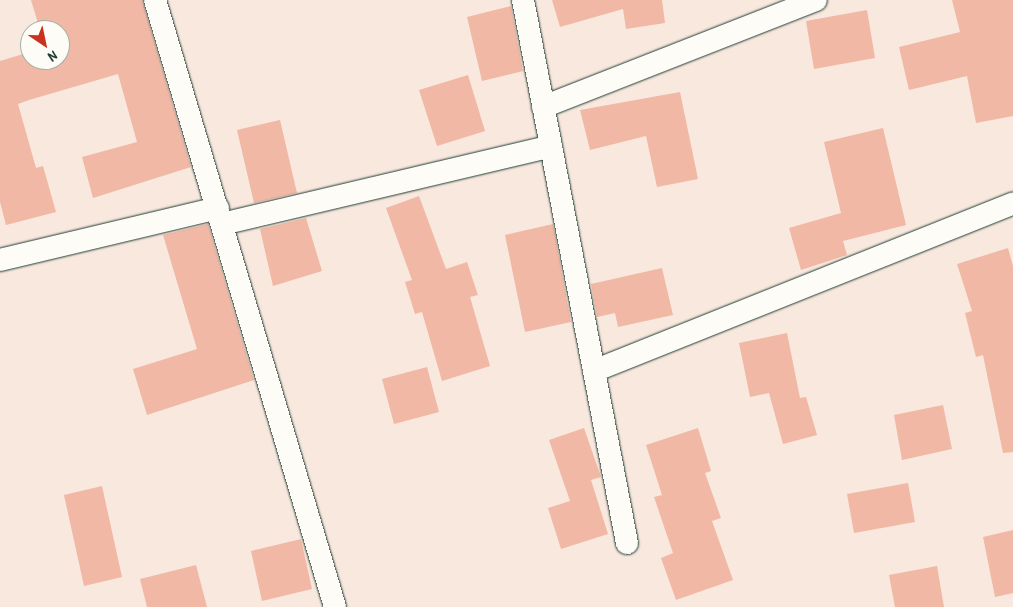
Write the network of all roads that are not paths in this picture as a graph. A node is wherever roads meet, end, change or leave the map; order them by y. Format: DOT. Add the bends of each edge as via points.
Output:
graph roads {
  1 [pos="155,0"];
  2 [pos="522,0"];
  3 [pos="816,0"];
  4 [pos="543,107"];
  5 [pos="551,146"];
  6 [pos="1013,203"];
  7 [pos="220,216"];
  8 [pos="0,260"];
  9 [pos="594,370"];
  10 [pos="628,543"];
  11 [pos="335,607"];
  1 -- 7 [label="street"];
  2 -- 4 [label="street"];
  3 -- 4 [label="street"];
  4 -- 5 [label="street"];
  5 -- 7 [label="street"];
  5 -- 9 [label="street"];
  6 -- 9 [label="street"];
  7 -- 8 [label="street"];
  7 -- 11 [label="street"];
  9 -- 10 [label="street"];
}
